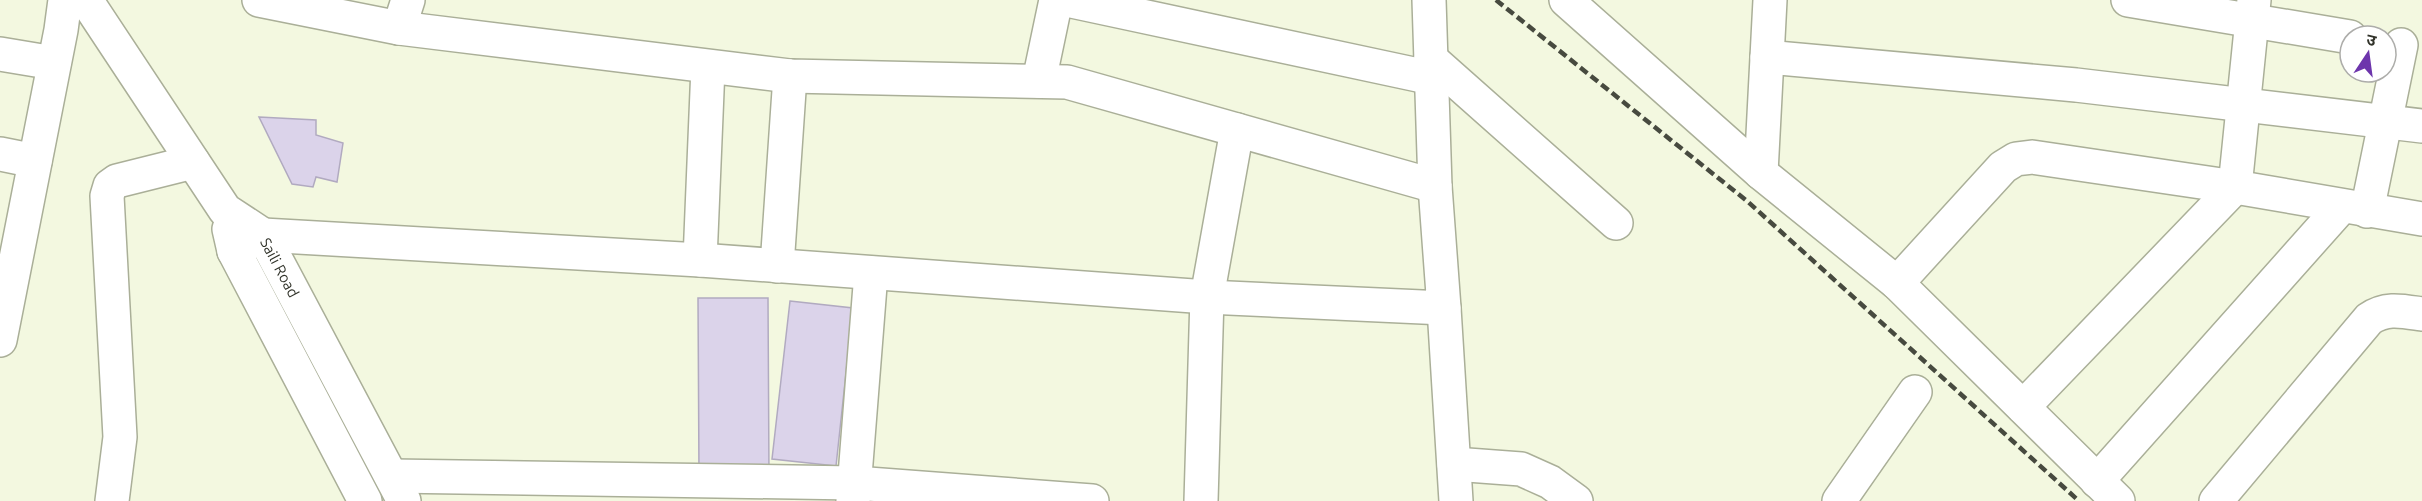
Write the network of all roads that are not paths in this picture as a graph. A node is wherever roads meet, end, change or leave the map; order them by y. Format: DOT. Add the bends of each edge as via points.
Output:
graph roads {
  1 [pos="65,0"];
  2 [pos="86,0"];
  3 [pos="259,0"];
  4 [pos="1056,0"];
  5 [pos="1067,0"];
  6 [pos="1429,0"];
  7 [pos="1566,0"];
  8 [pos="1770,0"];
  9 [pos="2128,0"];
  10 [pos="2253,10"];
  11 [pos="404,14"];
  12 [pos="2338,34"];
  13 [pos="2403,45"];
  14 [pos="0,54"];
  15 [pos="1767,57"];
  16 [pos="54,63"];
  17 [pos="708,68"];
  18 [pos="1431,68"];
  19 [pos="790,76"];
  20 [pos="1039,81"];
  21 [pos="2244,105"];
  22 [pos="2385,121"];
  23 [pos="2422,126"];
  24 [pos="1237,129"];
  25 [pos="0,154"];
  26 [pos="35,161"];
  27 [pos="193,162"];
  28 [pos="1761,173"];
  29 [pos="1435,186"];
  30 [pos="2235,187"];
  31 [pos="2355,208"];
  32 [pos="225,210"];
  33 [pos="2422,219"];
  34 [pos="1616,223"];
  35 [pos="263,235"];
  36 [pos="234,251"];
  37 [pos="700,260"];
  38 [pos="777,266"];
  39 [pos="871,273"];
  40 [pos="1897,283"];
  41 [pos="1207,297"];
  42 [pos="1444,308"];
  43 [pos="2422,314"];
  44 [pos="0,340"];
  45 [pos="1915,392"];
  46 [pos="2023,407"];
  47 [pos="1454,464"];
  48 [pos="398,489"];
  49 [pos="693,491"];
  50 [pos="2107,491"];
  51 [pos="854,492"];
  52 [pos="112,501"];
  53 [pos="365,501"];
  54 [pos="1092,501"];
  55 [pos="1201,501"];
  56 [pos="1456,501"];
  57 [pos="1576,501"];
  58 [pos="1839,501"];
  59 [pos="2216,501"];
  1 -- 16 [label="street"];
  2 -- 27 [label="street, Saili Road"];
  3 -- 11 [label="street"];
  4 -- 20 [label="street"];
  5 -- 18 [label="street"];
  6 -- 18 [label="street"];
  7 -- 28 [label="street"];
  8 -- 15 [label="street"];
  9 -- 10 [label="street"];
  10 -- 12 [label="street"];
  10 -- 21 [label="street"];
  11 -- 17 [label="street"];
  13 -- 22 [label="street"];
  14 -- 16 [label="street"];
  15 -- 21 [label="street"];
  15 -- 28 [label="street"];
  16 -- 26 [label="street"];
  17 -- 19 [label="street"];
  17 -- 37 [label="street"];
  18 -- 29 [label="street"];
  18 -- 34 [label="street"];
  19 -- 20 [label="street"];
  19 -- 38 [label="street"];
  20 -- 24 [label="street" via="1067,82"];
  21 -- 22 [label="street"];
  21 -- 30 [label="street"];
  22 -- 23 [label="street"];
  22 -- 31 [label="street"];
  24 -- 29 [label="street"];
  24 -- 41 [label="street"];
  25 -- 26 [label="street"];
  26 -- 44 [label="street"];
  27 -- 32 [label="street, Saili Road"];
  27 -- 52 [label="street" via="117,181 107,195 120,437"];
  28 -- 40 [label="street"];
  29 -- 42 [label="street"];
  30 -- 31 [label="street"];
  30 -- 40 [label="street" via="2032,157 2016,159 2004,167"];
  30 -- 46 [label="street"];
  31 -- 33 [label="street"];
  31 -- 50 [label="street"];
  32 -- 35 [label="street, Saili Road"];
  32 -- 36 [label="street"];
  35 -- 36 [label="street"];
  35 -- 37 [label="street"];
  35 -- 48 [label="street, Saili Road"];
  36 -- 53 [label="street"];
  37 -- 38 [label="street"];
  38 -- 39 [label="street"];
  39 -- 41 [label="street"];
  39 -- 51 [label="street"];
  40 -- 46 [label="street"];
  41 -- 42 [label="street"];
  41 -- 55 [label="street"];
  42 -- 47 [label="street"];
  43 -- 59 [label="street" via="2395,310 2378,312 2369,319"];
  45 -- 58 [label="street"];
  46 -- 50 [label="street"];
  47 -- 56 [label="street"];
  47 -- 57 [label="street" via="1521,469 1550,482"];
  48 -- 49 [label="street"];
  49 -- 51 [label="street"];
  51 -- 54 [label="street"];
}
